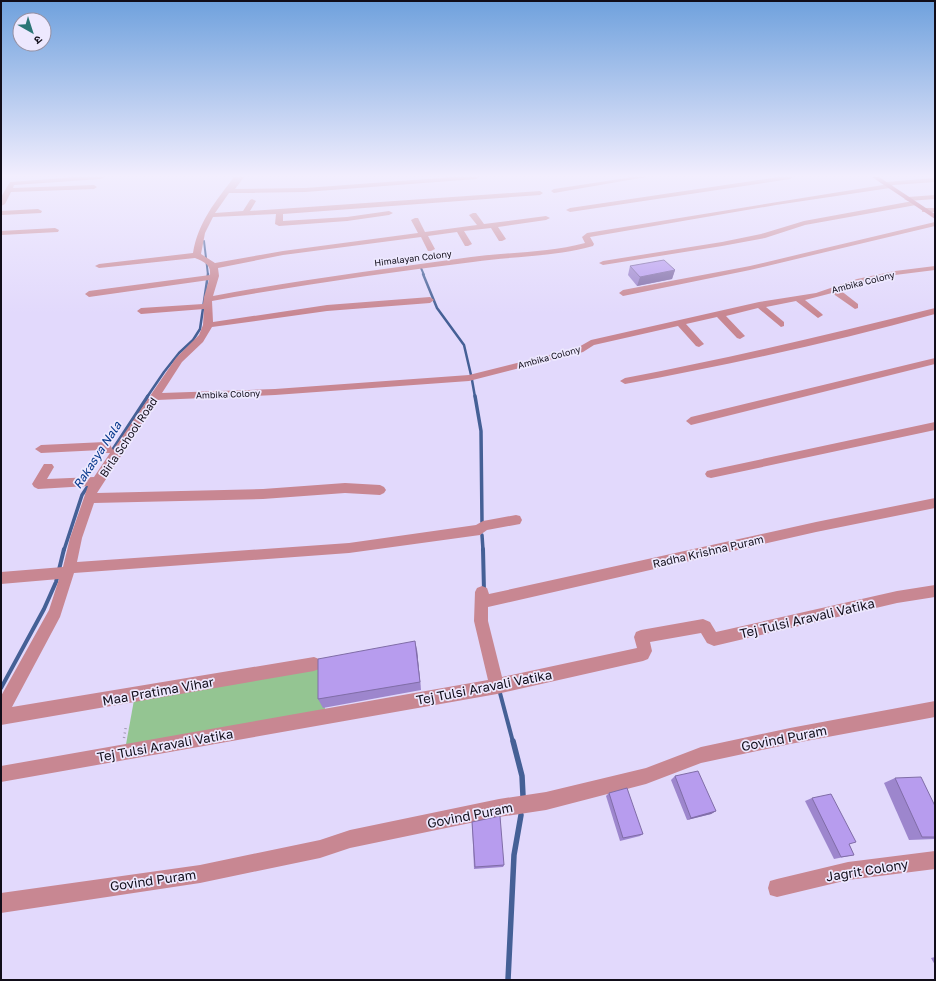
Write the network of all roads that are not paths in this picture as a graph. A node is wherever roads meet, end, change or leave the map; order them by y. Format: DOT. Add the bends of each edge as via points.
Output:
graph roads {
  1 [pos="206,223"];
  2 [pos="279,223"];
  3 [pos="296,223"];
  4 [pos="417,223"];
  5 [pos="479,223"];
  6 [pos="510,223"];
  7 [pos="659,223"];
  8 [pos="809,223"];
  9 [pos="935,224"];
  10 [pos="493,225"];
  11 [pos="482,227"];
  12 [pos="56,230"];
  13 [pos="459,230"];
  14 [pos="1,233"];
  15 [pos="423,234"];
  16 [pos="502,239"];
  17 [pos="468,244"];
  18 [pos="431,249"];
  19 [pos="603,263"];
  20 [pos="99,266"];
  21 [pos="207,268"];
  22 [pos="935,268"];
  23 [pos="833,289"];
  24 [pos="622,292"];
  25 [pos="89,294"];
  26 [pos="798,298"];
  27 [pos="430,300"];
  28 [pos="204,305"];
  29 [pos="759,305"];
  30 [pos="855,306"];
  31 [pos="935,311"];
  32 [pos="140,312"];
  33 [pos="719,314"];
  34 [pos="818,315"];
  35 [pos="680,323"];
  36 [pos="781,324"];
  37 [pos="208,325"];
  38 [pos="740,336"];
  39 [pos="700,344"];
  40 [pos="935,361"];
  41 [pos="625,381"];
  42 [pos="155,397"];
  43 [pos="691,421"];
  44 [pos="935,426"];
  45 [pos="41,449"];
  46 [pos="107,450"];
  47 [pos="48,467"];
  48 [pos="712,474"];
  49 [pos="92,481"];
  50 [pos="380,490"];
  51 [pos="89,498"];
  52 [pos="935,503"];
  53 [pos="516,520"];
  54 [pos="62,571"];
  55 [pos="1,578"];
  56 [pos="935,591"];
  57 [pos="314,664"];
  58 [pos="496,686"];
  59 [pos="935,709"];
  60 [pos="1,716"];
  61 [pos="1,774"];
  62 [pos="935,860"];
  63 [pos="777,888"];
  64 [pos="1,904"];
  1 -- 21 [label="street" via="198,242"];
  2 -- 3 [label="street"];
  4 -- 15 [label="street"];
  5 -- 11 [label="street"];
  6 -- 10 [label="street"];
  7 -- 28 [label="street, Himalayan Colony" via="587,235 590,244 567,250 312,281"];
  8 -- 19 [label="street" via="762,236"];
  9 -- 24 [label="street" via="750,268"];
  10 -- 11 [label="street"];
  10 -- 16 [label="street"];
  11 -- 13 [label="street"];
  12 -- 14 [label="street"];
  13 -- 15 [label="street"];
  13 -- 17 [label="street"];
  15 -- 18 [label="street"];
  15 -- 21 [label="street" via="283,253"];
  20 -- 21 [label="street"];
  21 -- 25 [label="street"];
  21 -- 28 [label="street"];
  22 -- 23 [label="street, Ambika Colony" via="895,273"];
  23 -- 26 [label="street, Ambika Colony"];
  23 -- 30 [label="street"];
  26 -- 29 [label="street, Ambika Colony"];
  26 -- 34 [label="street"];
  27 -- 37 [label="street" via="327,308"];
  28 -- 32 [label="street"];
  28 -- 37 [label="street"];
  29 -- 33 [label="street, Ambika Colony"];
  29 -- 36 [label="street"];
  31 -- 41 [label="street" via="710,365"];
  33 -- 35 [label="street, Ambika Colony"];
  33 -- 38 [label="street"];
  35 -- 39 [label="street"];
  35 -- 42 [label="street, Ambika Colony" via="591,343 580,350 469,378 275,392"];
  37 -- 42 [label="street, Birla School Road" via="196,344 179,360"];
  40 -- 43 [label="street"];
  42 -- 49 [label="street, Birla School Road"];
  44 -- 48 [label="street"];
  45 -- 46 [label="street" via="105,446"];
  47 -- 49 [label="street" via="38,484"];
  49 -- 51 [label="street, Birla School Road"];
  50 -- 51 [label="street" via="345,488 262,494"];
  51 -- 54 [label="street, Birla School Road"];
  52 -- 58 [label="street, Radha Krishna Puram" via="482,597 481,621"];
  53 -- 54 [label="street" via="483,526 480,530 349,548"];
  54 -- 55 [label="street"];
  54 -- 60 [label="street, Birla School Road" via="55,612 12,689"];
  56 -- 58 [label="street, Tej Tulsi Aravali Vatika" via="897,597 714,639 703,626 641,637 645,651 643,654"];
  57 -- 60 [label="street, Maa Pratima Vihar"];
  58 -- 61 [label="street, Tej Tulsi Aravali Vatika"];
  59 -- 64 [label="street, Govind Puram" via="701,755 646,776 546,801 467,814 350,839 320,849 200,874"];
  62 -- 63 [label="street, Jagrit Colony" via="848,870"];
}
